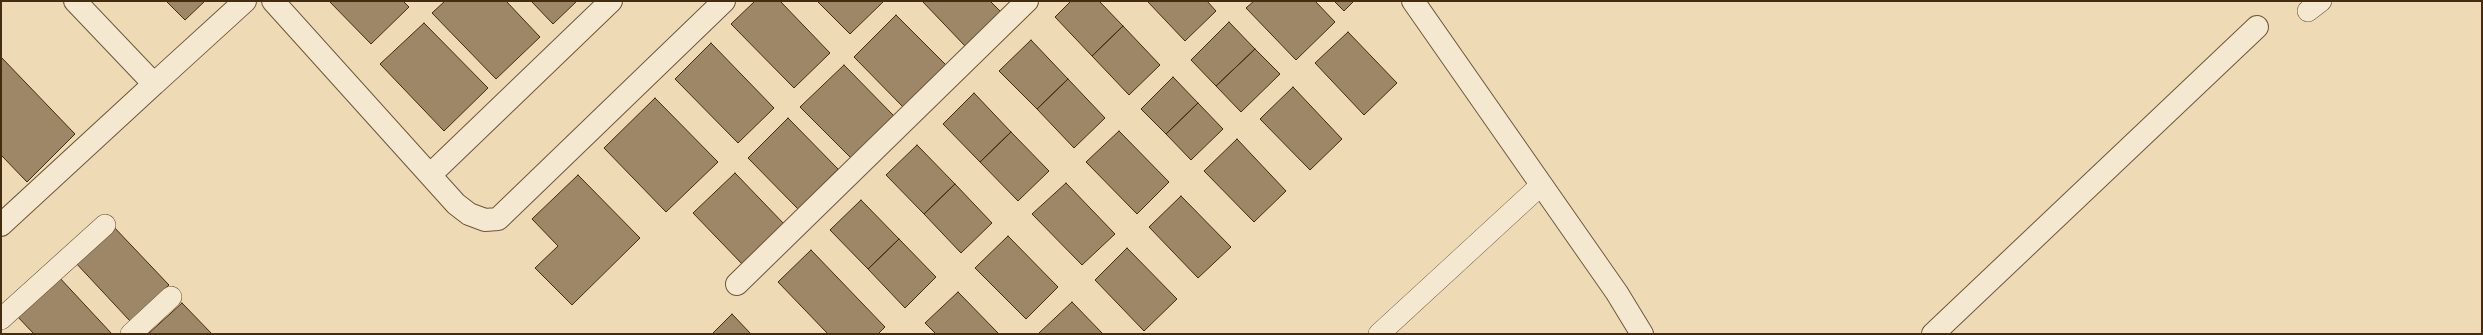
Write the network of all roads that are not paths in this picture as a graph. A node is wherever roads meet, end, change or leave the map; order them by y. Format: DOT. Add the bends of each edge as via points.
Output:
graph roads {
  1 [pos="75,1"];
  2 [pos="245,1"];
  3 [pos="273,1"];
  4 [pos="611,1"];
  5 [pos="724,1"];
  6 [pos="1027,1"];
  7 [pos="1413,1"];
  8 [pos="2256,27"];
  9 [pos="154,84"];
  10 [pos="430,175"];
  11 [pos="1541,185"];
  12 [pos="1,223"];
  13 [pos="105,224"];
  14 [pos="737,284"];
  15 [pos="171,297"];
  16 [pos="1,319"];
  17 [pos="131,334"];
  18 [pos="1379,334"];
  19 [pos="1642,334"];
  20 [pos="1932,334"];
  1 -- 9 [label="street"];
  2 -- 9 [label="street"];
  3 -- 10 [label="street"];
  4 -- 10 [label="street"];
  5 -- 10 [label="street" via="498,219 485,220 469,214 456,204"];
  6 -- 14 [label="street"];
  7 -- 11 [label="street"];
  8 -- 20 [label="street"];
  9 -- 12 [label="street"];
  11 -- 18 [label="lane"];
  11 -- 19 [label="street" via="1617,293"];
  13 -- 16 [label="lane"];
  15 -- 17 [label="lane"];
}
